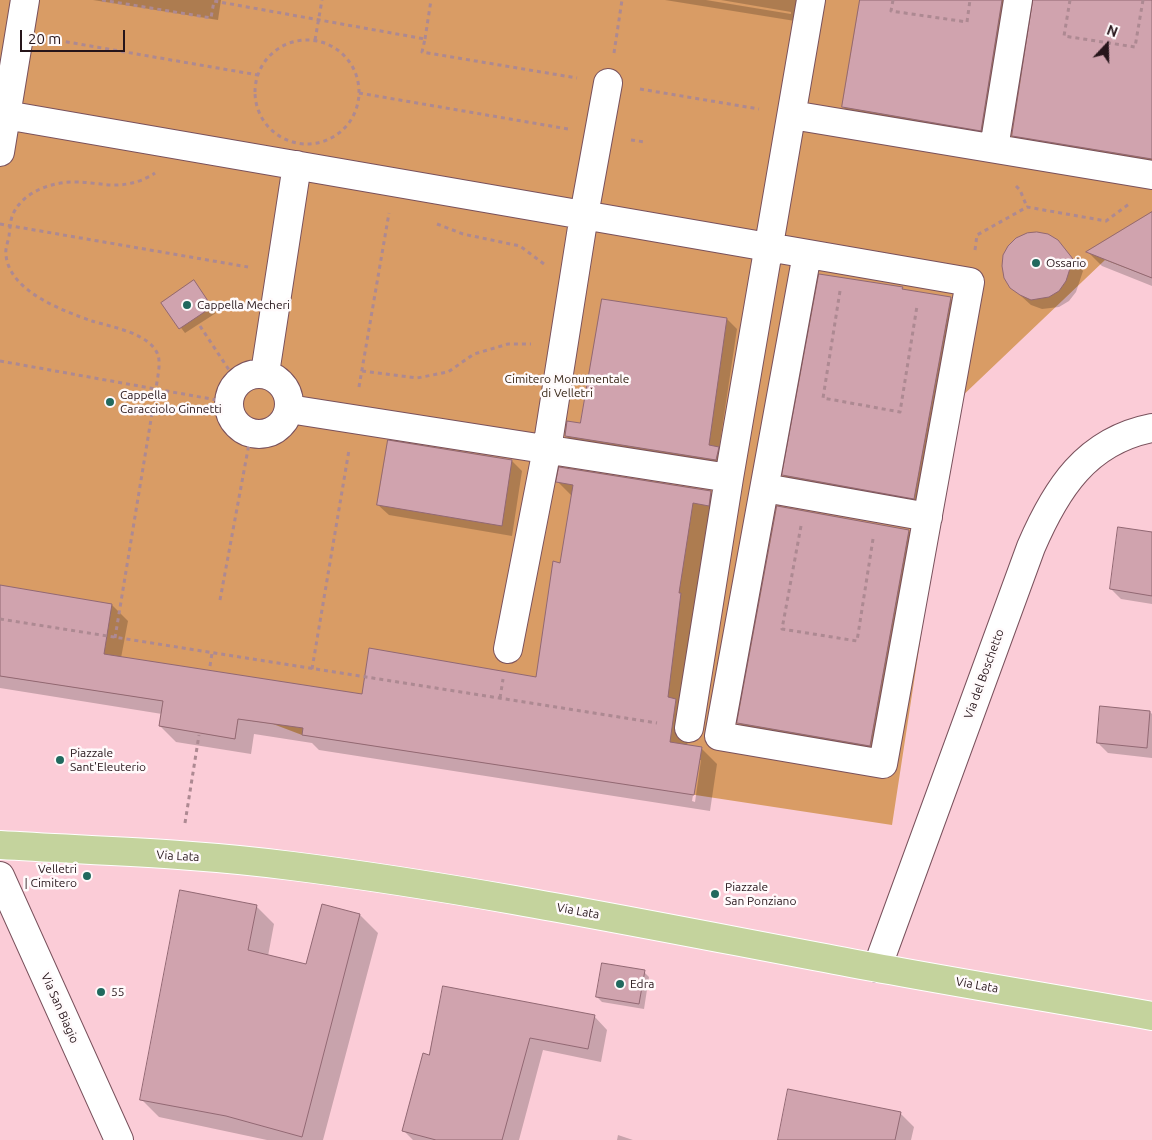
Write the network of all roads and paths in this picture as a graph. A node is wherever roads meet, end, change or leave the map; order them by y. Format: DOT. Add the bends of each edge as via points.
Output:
graph roads {
  1 [pos="26,0"];
  2 [pos="102,0"];
  3 [pos="214,0"];
  4 [pos="322,0"];
  5 [pos="431,0"];
  6 [pos="622,0"];
  7 [pos="811,0"];
  8 [pos="893,0"];
  9 [pos="970,0"];
  10 [pos="1018,0"];
  11 [pos="1070,0"];
  12 [pos="1143,0"];
  13 [pos="319,20"];
  14 [pos="20,34"];
  15 [pos="425,39"];
  16 [pos="315,40"];
  17 [pos="616,46"];
  18 [pos="258,75"];
  19 [pos="608,83"];
  20 [pos="359,93"];
  21 [pos="3,114"];
  22 [pos="792,115"];
  23 [pos="599,134"];
  24 [pos="645,142"];
  25 [pos="177,144"];
  26 [pos="994,148"];
  27 [pos="0,152"];
  28 [pos="297,165"];
  29 [pos="1152,175"];
  30 [pos="1137,198"];
  31 [pos="584,215"];
  32 [pos="0,224"];
  33 [pos="435,224"];
  34 [pos="10,226"];
  35 [pos="769,247"];
  36 [pos="807,254"];
  37 [pos="844,260"];
  38 [pos="281,272"];
  39 [pos="922,274"];
  40 [pos="970,282"];
  41 [pos="572,289"];
  42 [pos="200,326"];
  43 [pos="563,347"];
  44 [pos="0,361"];
  45 [pos="362,371"];
  46 [pos="264,374"];
  47 [pos="156,389"];
  48 [pos="233,392"];
  49 [pos="289,408"];
  50 [pos="1152,428"];
  51 [pos="251,433"];
  52 [pos="547,449"];
  53 [pos="729,478"];
  54 [pos="765,488"];
  55 [pos="806,496"];
  56 [pos="878,508"];
  57 [pos="928,517"];
  58 [pos="220,600"];
  59 [pos="0,618"];
  60 [pos="115,638"];
  61 [pos="508,649"];
  62 [pos="212,653"];
  63 [pos="210,666"];
  64 [pos="689,728"];
  65 [pos="199,735"];
  66 [pos="0,845"];
  67 [pos="179,856"];
  68 [pos="0,876"];
  69 [pos="876,968"];
  70 [pos="1152,1016"];
  71 [pos="119,1140"];
  1 -- 14 [label="street"];
  2 -- 3 [label="path" via="210,18"];
  3 -- 13 [label="path"];
  4 -- 13 [label="path"];
  5 -- 15 [label="path"];
  6 -- 17 [label="path"];
  7 -- 22 [label="street"];
  8 -- 9 [label="path" via="891,11 967,22"];
  10 -- 26 [label="street"];
  11 -- 12 [label="path" via="1064,36 1135,47"];
  13 -- 15 [label="path"];
  13 -- 16 [label="path"];
  14 -- 18 [label="path"];
  14 -- 21 [label="street"];
  15 -- 19 [label="path" via="422,52"];
  16 -- 18 [label="path" via="287,43 264,62"];
  16 -- 20 [label="path" via="342,53 352,65"];
  18 -- 20 [label="path" via="255,90 263,120 286,139 302,143 319,142 334,136 347,125 356,110"];
  19 -- 22 [label="path"];
  19 -- 23 [label="street"];
  20 -- 23 [label="path"];
  21 -- 25 [label="street"];
  21 -- 27 [label="street"];
  22 -- 26 [label="street"];
  22 -- 35 [label="street"];
  23 -- 24 [label="path"];
  23 -- 31 [label="street"];
  25 -- 28 [label="street"];
  25 -- 34 [label="path" via="171,158 160,169 152,176 133,183 115,186 74,182 49,186 30,194 16,208"];
  26 -- 29 [label="street"];
  28 -- 31 [label="street"];
  28 -- 38 [label="street"];
  30 -- 40 [label="path" via="1106,221 1028,207 977,235"];
  31 -- 35 [label="street"];
  31 -- 41 [label="street"];
  32 -- 34 [label="path"];
  33 -- 41 [label="path" via="463,234 520,246"];
  34 -- 38 [label="path"];
  34 -- 47 [label="path" via="6,255 20,284 61,309 134,333 144,340 158,355"];
  35 -- 36 [label="street"];
  35 -- 53 [label="street"];
  36 -- 37 [label="street"];
  36 -- 54 [label="street"];
  37 -- 39 [label="street"];
  37 -- 39 [label="path" via="823,398 900,412"];
  38 -- 46 [label="street"];
  39 -- 40 [label="street"];
  40 -- 57 [label="street"];
  41 -- 43 [label="street"];
  42 -- 48 [label="path"];
  43 -- 45 [label="path" via="508,344 474,354 448,372 417,378"];
  43 -- 52 [label="street"];
  44 -- 47 [label="path"];
  46 -- 48 [label="street" via="245,376"];
  46 -- 49 [label="street" via="274,376 287,390"];
  47 -- 48 [label="path"];
  47 -- 60 [label="path"];
  48 -- 51 [label="street" via="230,412 234,422"];
  49 -- 51 [label="street" via="286,418 275,429 261,434"];
  49 -- 52 [label="street"];
  50 -- 69 [label="street, Via del Boschetto" via="1125,436 1094,454 1063,485 1048,509"];
  51 -- 58 [label="path"];
  52 -- 53 [label="street"];
  52 -- 61 [label="street"];
  53 -- 64 [label="street"];
  54 -- 55 [label="street"];
  54 -- 57 [label="street" via="719,736 883,764"];
  55 -- 56 [label="street"];
  55 -- 56 [label="path" via="782,629 857,641"];
  56 -- 57 [label="street"];
  59 -- 60 [label="path"];
  60 -- 62 [label="path"];
  62 -- 63 [label="path"];
  62 -- 64 [label="path"];
  65 -- 67 [label="path"];
  66 -- 67 [label="main road, Via Lata"];
  67 -- 69 [label="main road, Via Lata" via="265,862 370,876 605,916"];
  68 -- 71 [label="street, Via San Biagio"];
  69 -- 70 [label="main road, Via Lata"];
}
